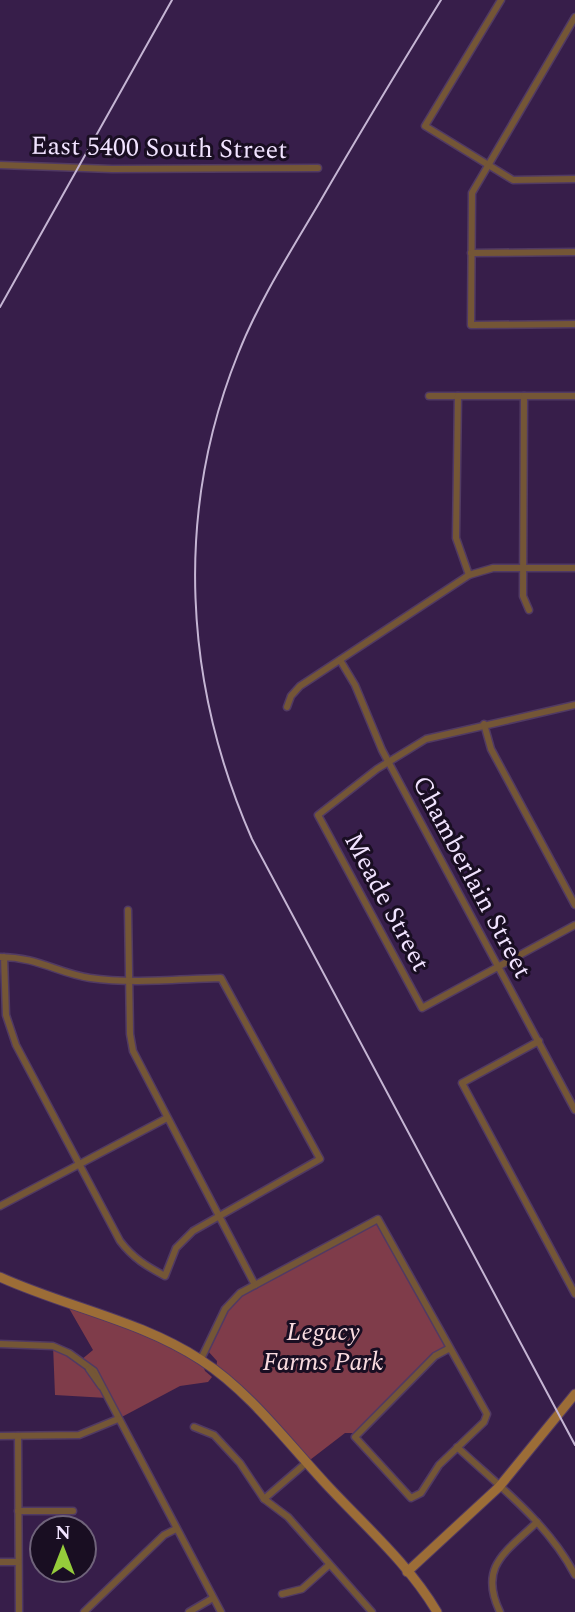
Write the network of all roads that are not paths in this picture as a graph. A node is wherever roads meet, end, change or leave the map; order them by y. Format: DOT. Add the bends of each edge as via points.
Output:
graph roads {
  1 [pos="501,0"];
  2 [pos="575,16"];
  3 [pos="489,164"];
  4 [pos="0,165"];
  5 [pos="318,168"];
  6 [pos="575,179"];
  7 [pos="575,252"];
  8 [pos="471,253"];
  9 [pos="575,324"];
  10 [pos="429,396"];
  11 [pos="457,396"];
  12 [pos="524,396"];
  13 [pos="575,397"];
  14 [pos="523,568"];
  15 [pos="575,568"];
  16 [pos="469,575"];
  17 [pos="529,610"];
  18 [pos="340,660"];
  19 [pos="575,705"];
  20 [pos="287,707"];
  21 [pos="484,724"];
  22 [pos="388,761"];
  23 [pos="575,905"];
  24 [pos="128,910"];
  25 [pos="575,925"];
  26 [pos="2,957"];
  27 [pos="498,967"];
  28 [pos="129,979"];
  29 [pos="539,1041"];
  30 [pos="575,1110"];
  31 [pos="167,1118"];
  32 [pos="79,1164"];
  33 [pos="0,1206"];
  34 [pos="219,1215"];
  35 [pos="0,1277"];
  36 [pos="255,1285"];
  37 [pos="575,1294"];
  38 [pos="0,1343"];
  39 [pos="450,1348"];
  40 [pos="201,1359"];
  41 [pos="575,1394"];
  42 [pos="118,1419"];
  43 [pos="194,1427"];
  44 [pos="0,1436"];
  45 [pos="18,1436"];
  46 [pos="457,1447"];
  47 [pos="306,1462"];
  48 [pos="499,1487"];
  49 [pos="264,1499"];
  50 [pos="18,1511"];
  51 [pos="73,1511"];
  52 [pos="537,1522"];
  53 [pos="176,1529"];
  54 [pos="0,1562"];
  55 [pos="18,1562"];
  56 [pos="329,1565"];
  57 [pos="407,1572"];
  58 [pos="575,1575"];
  59 [pos="282,1594"];
  60 [pos="213,1598"];
  61 [pos="19,1612"];
  62 [pos="84,1612"];
  63 [pos="189,1612"];
  64 [pos="221,1612"];
  65 [pos="372,1612"];
  66 [pos="437,1612"];
  67 [pos="500,1612"];
  1 -- 3 [label="street" via="425,126"];
  2 -- 3 [label="street"];
  3 -- 6 [label="street" via="513,180"];
  3 -- 8 [label="street" via="472,193"];
  4 -- 5 [label="street, East 5400 South Street"];
  7 -- 8 [label="street"];
  8 -- 9 [label="street" via="471,325"];
  10 -- 11 [label="street"];
  11 -- 12 [label="street"];
  11 -- 16 [label="street" via="456,538"];
  12 -- 13 [label="street"];
  12 -- 14 [label="street"];
  14 -- 15 [label="street"];
  14 -- 16 [label="street" via="493,568"];
  14 -- 17 [label="street" via="523,596"];
  16 -- 18 [label="street"];
  18 -- 20 [label="street" via="297,689"];
  18 -- 22 [label="street, Chamberlain Street"];
  19 -- 21 [label="street"];
  21 -- 22 [label="street" via="426,739"];
  21 -- 23 [label="street" via="491,749"];
  22 -- 27 [label="street, Chamberlain Street"];
  22 -- 27 [label="street, Meade Street" via="318,815 422,1008"];
  24 -- 28 [label="street"];
  25 -- 27 [label="street"];
  26 -- 28 [label="street" via="34,960 92,978"];
  26 -- 32 [label="street" via="10,1030"];
  27 -- 29 [label="street, Chamberlain Street"];
  28 -- 31 [label="street" via="133,1051"];
  28 -- 34 [label="street" via="221,978 320,1159"];
  29 -- 30 [label="street, Chamberlain Street"];
  29 -- 37 [label="street" via="462,1083"];
  31 -- 32 [label="street"];
  31 -- 34 [label="street"];
  32 -- 33 [label="street"];
  32 -- 34 [label="street" via="131,1256 165,1276 183,1239"];
  34 -- 36 [label="street"];
  35 -- 40 [label="street" via="142,1329"];
  36 -- 39 [label="street" via="378,1219"];
  36 -- 40 [label="street" via="231,1301"];
  38 -- 42 [label="street" via="52,1346 81,1360"];
  39 -- 46 [label="street" via="486,1418"];
  39 -- 46 [label="street" via="435,1356 355,1437 411,1498 421,1493"];
  40 -- 47 [label="street" via="248,1400"];
  41 -- 48 [label="street"];
  42 -- 45 [label="street" via="79,1435"];
  42 -- 53 [label="street"];
  43 -- 49 [label="street" via="214,1435"];
  44 -- 45 [label="street"];
  45 -- 50 [label="street"];
  46 -- 48 [label="street"];
  47 -- 49 [label="street"];
  47 -- 57 [label="street"];
  48 -- 52 [label="street"];
  48 -- 57 [label="street"];
  49 -- 56 [label="street" via="288,1517"];
  50 -- 51 [label="street"];
  50 -- 55 [label="street"];
  52 -- 58 [label="street"];
  52 -- 67 [label="street" via="493,1569 490,1583"];
  53 -- 60 [label="street"];
  53 -- 62 [label="street" via="164,1535"];
  54 -- 55 [label="street"];
  55 -- 61 [label="street"];
  56 -- 59 [label="street" via="302,1589"];
  56 -- 65 [label="street"];
  57 -- 66 [label="street"];
  60 -- 63 [label="street"];
  60 -- 64 [label="street"];
}
